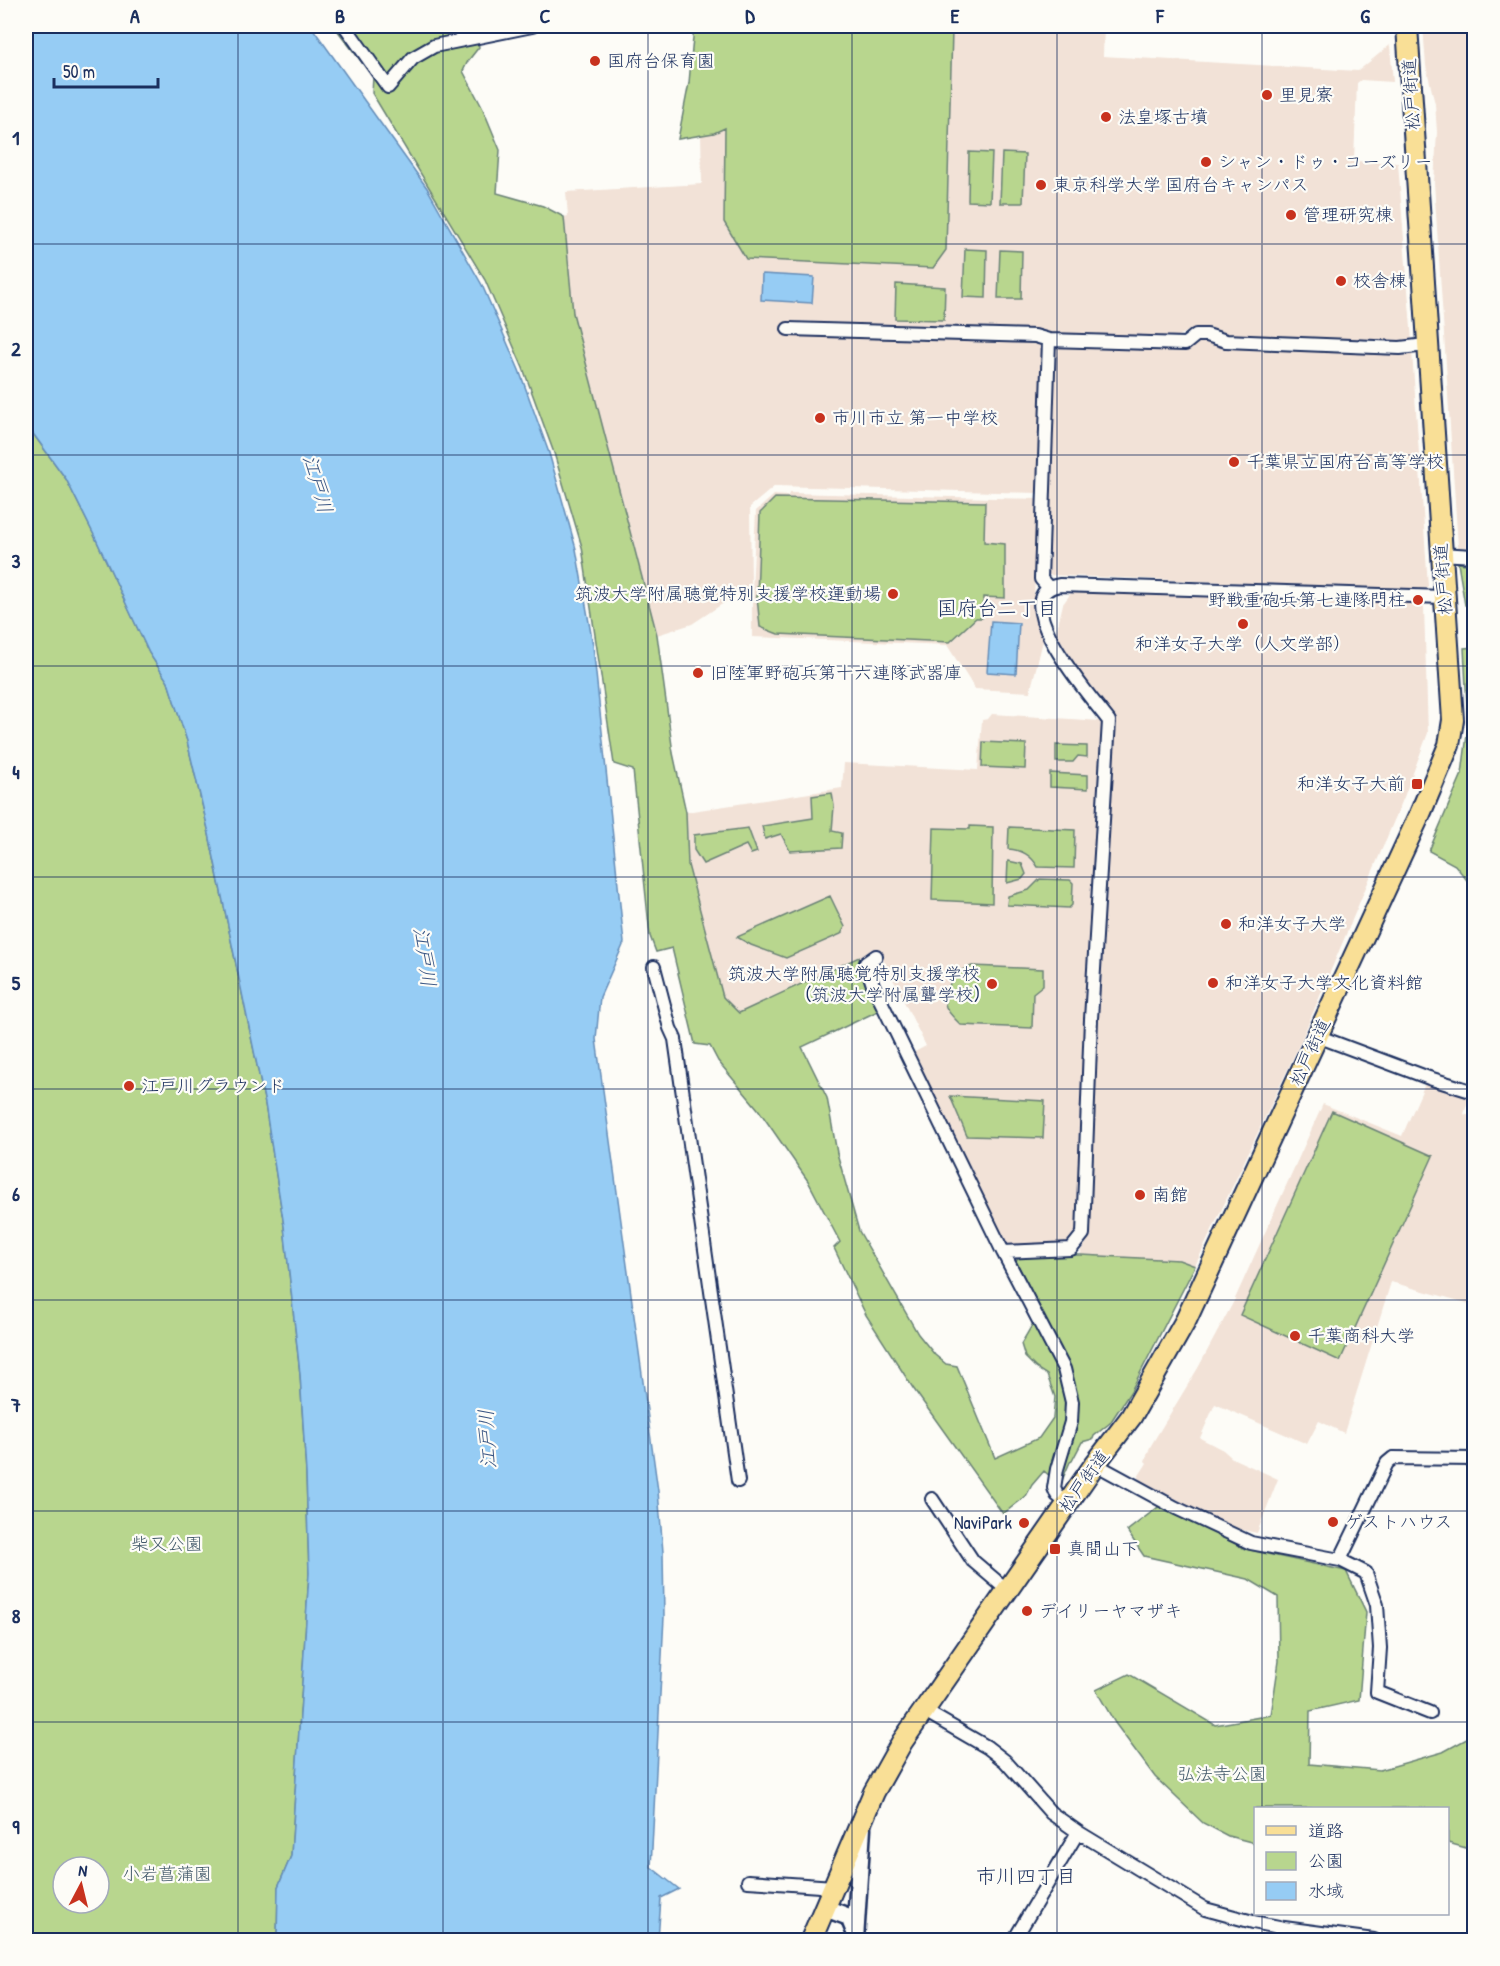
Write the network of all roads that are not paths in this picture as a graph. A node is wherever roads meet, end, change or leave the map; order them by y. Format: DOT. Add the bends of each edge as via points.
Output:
graph roads {
  1 [pos="345,26"];
  2 [pos="532,26"];
  3 [pos="1391,26"];
  4 [pos="1407,26"];
  5 [pos="788,329"];
  6 [pos="1050,340"];
  7 [pos="1426,345"];
  8 [pos="1440,554"];
  9 [pos="1474,556"];
  10 [pos="1048,587"];
  11 [pos="1444,597"];
  12 [pos="876,957"];
  13 [pos="654,967"];
  14 [pos="1317,1036"];
  15 [pos="1474,1092"];
  16 [pos="1003,1252"];
  17 [pos="1474,1459"];
  18 [pos="1095,1464"];
  19 [pos="738,1481"];
  20 [pos="932,1499"];
  21 [pos="1068,1504"];
  22 [pos="1340,1560"];
  23 [pos="1007,1590"];
  24 [pos="923,1710"];
  25 [pos="1430,1713"];
  26 [pos="862,1820"];
  27 [pos="1078,1832"];
  28 [pos="748,1881"];
  29 [pos="834,1887"];
  30 [pos="825,1908"];
  31 [pos="1281,1928"];
  32 [pos="855,1936"];
  33 [pos="811,1941"];
  34 [pos="1014,1941"];
  35 [pos="1280,1941"];
  36 [pos="1374,1941"];
  1 -- 2 [label="street" via="388,87 413,58 434,46"];
  3 -- 4 [label="street"];
  4 -- 7 [label="main road, 松戸街道"];
  5 -- 6 [label="street" via="1035,336"];
  6 -- 7 [label="street" via="1185,344 1196,334 1226,341 1400,348"];
  6 -- 10 [label="street" via="1041,579"];
  7 -- 8 [label="main road, 松戸街道"];
  8 -- 9 [label="street"];
  8 -- 11 [label="main road, 松戸街道"];
  10 -- 11 [label="street"];
  10 -- 16 [label="street" via="1041,604 1049,638 1109,721 1083,1234 1071,1249"];
  11 -- 14 [label="main road, 松戸街道" via="1453,720 1449,745"];
  12 -- 16 [label="street" via="866,963 873,985"];
  13 -- 19 [label="street" via="675,1039"];
  14 -- 15 [label="street"];
  14 -- 18 [label="main road, 松戸街道" via="1186,1320 1131,1417"];
  16 -- 21 [label="street" via="1064,1369 1072,1402 1071,1422 1054,1488"];
  17 -- 22 [label="street" via="1394,1458 1387,1463"];
  18 -- 21 [label="main road, 松戸街道"];
  18 -- 22 [label="street" via="1251,1543"];
  20 -- 23 [label="street" via="973,1561"];
  21 -- 23 [label="main road, 松戸街道"];
  22 -- 25 [label="street" via="1366,1573 1377,1605 1377,1692"];
  23 -- 24 [label="main road, 松戸街道"];
  24 -- 26 [label="main road, 松戸街道" via="888,1765"];
  24 -- 27 [label="street" via="1005,1761 1051,1813"];
  26 -- 29 [label="main road, 松戸街道"];
  26 -- 32 [label="street"];
  27 -- 31 [label="street" via="1205,1909"];
  27 -- 34 [label="street"];
  28 -- 29 [label="street"];
  29 -- 30 [label="main road, 松戸街道"];
  30 -- 32 [label="street" via="849,1917"];
  30 -- 33 [label="main road, 松戸街道"];
  31 -- 35 [label="street"];
  31 -- 36 [label="street"];
}
